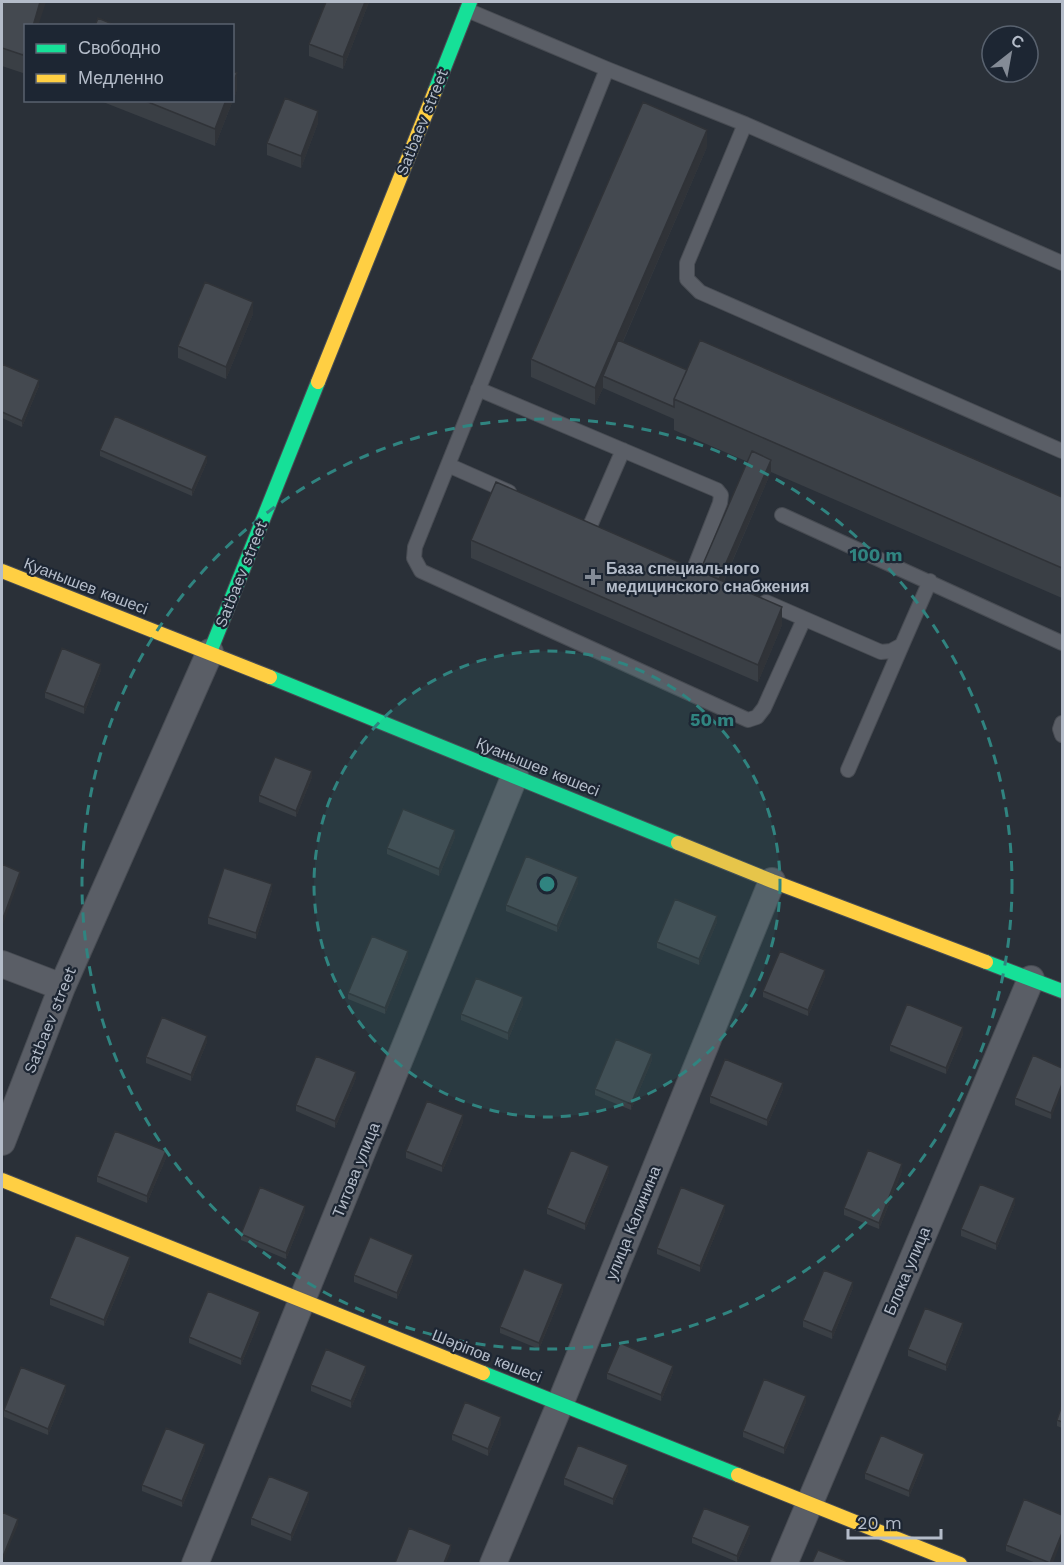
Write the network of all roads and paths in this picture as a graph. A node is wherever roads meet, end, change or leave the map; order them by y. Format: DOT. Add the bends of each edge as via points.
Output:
graph roads {
  1 [pos="468,6"];
  2 [pos="607,69"];
  3 [pos="745,124"];
  4 [pos="1062,263"];
  5 [pos="478,389"];
  6 [pos="623,450"];
  7 [pos="1062,451"];
  8 [pos="448,465"];
  9 [pos="524,498"];
  10 [pos="782,515"];
  11 [pos="590,526"];
  12 [pos="694,569"];
  13 [pos="2,571"];
  14 [pos="930,581"];
  15 [pos="754,596"];
  16 [pos="804,620"];
  17 [pos="1062,643"];
  18 [pos="902,645"];
  19 [pos="210,652"];
  20 [pos="1062,723"];
  21 [pos="1062,735"];
  22 [pos="848,770"];
  23 [pos="515,775"];
  24 [pos="772,881"];
  25 [pos="2,964"];
  26 [pos="1031,979"];
  27 [pos="62,987"];
  28 [pos="1062,991"];
  29 [pos="2,1142"];
  30 [pos="2,1180"];
  31 [pos="303,1300"];
  32 [pos="560,1404"];
  33 [pos="809,1503"];
  34 [pos="195,1563"];
  35 [pos="493,1563"];
  36 [pos="783,1563"];
  37 [pos="960,1563"];
  1 -- 2 [label="lane"];
  1 -- 19 [label="street, Satbaev street"];
  2 -- 3 [label="lane"];
  2 -- 5 [label="lane"];
  3 -- 4 [label="lane"];
  3 -- 7 [label="lane" via="687,263 687,279 700,292"];
  5 -- 6 [label="lane"];
  5 -- 8 [label="lane"];
  6 -- 11 [label="lane"];
  6 -- 12 [label="lane" via="721,495"];
  8 -- 9 [label="lane"];
  8 -- 16 [label="lane" via="415,547 414,558 421,572 748,720 764,708"];
  10 -- 14 [label="lane"];
  13 -- 19 [label="street, Қуанышев көшесі"];
  14 -- 17 [label="lane"];
  14 -- 18 [label="lane"];
  15 -- 16 [label="lane"];
  16 -- 18 [label="lane" via="881,652"];
  18 -- 22 [label="lane"];
  19 -- 23 [label="street, Қуанышев көшесі"];
  19 -- 27 [label="street, Satbaev street"];
  20 -- 21 [label="lane"];
  23 -- 24 [label="street, Қуанышев көшесі"];
  23 -- 31 [label="street, Титова улица"];
  24 -- 26 [label="street, Қуанышев көшесі"];
  24 -- 32 [label="street, улица Калинина"];
  25 -- 27 [label="street"];
  26 -- 28 [label="street, Қуанышев көшесі"];
  26 -- 33 [label="street, Блока улица"];
  27 -- 29 [label="street, Satbaev street"];
  30 -- 31 [label="street, Шәріпов көшесі"];
  31 -- 32 [label="street, Шәріпов көшесі"];
  31 -- 34 [label="street, Титова улица"];
  32 -- 33 [label="street, Шәріпов көшесі"];
  32 -- 35 [label="street, улица Калинина"];
  33 -- 36 [label="street, Блока улица"];
  33 -- 37 [label="street, Шәріпов көшесі"];
}
